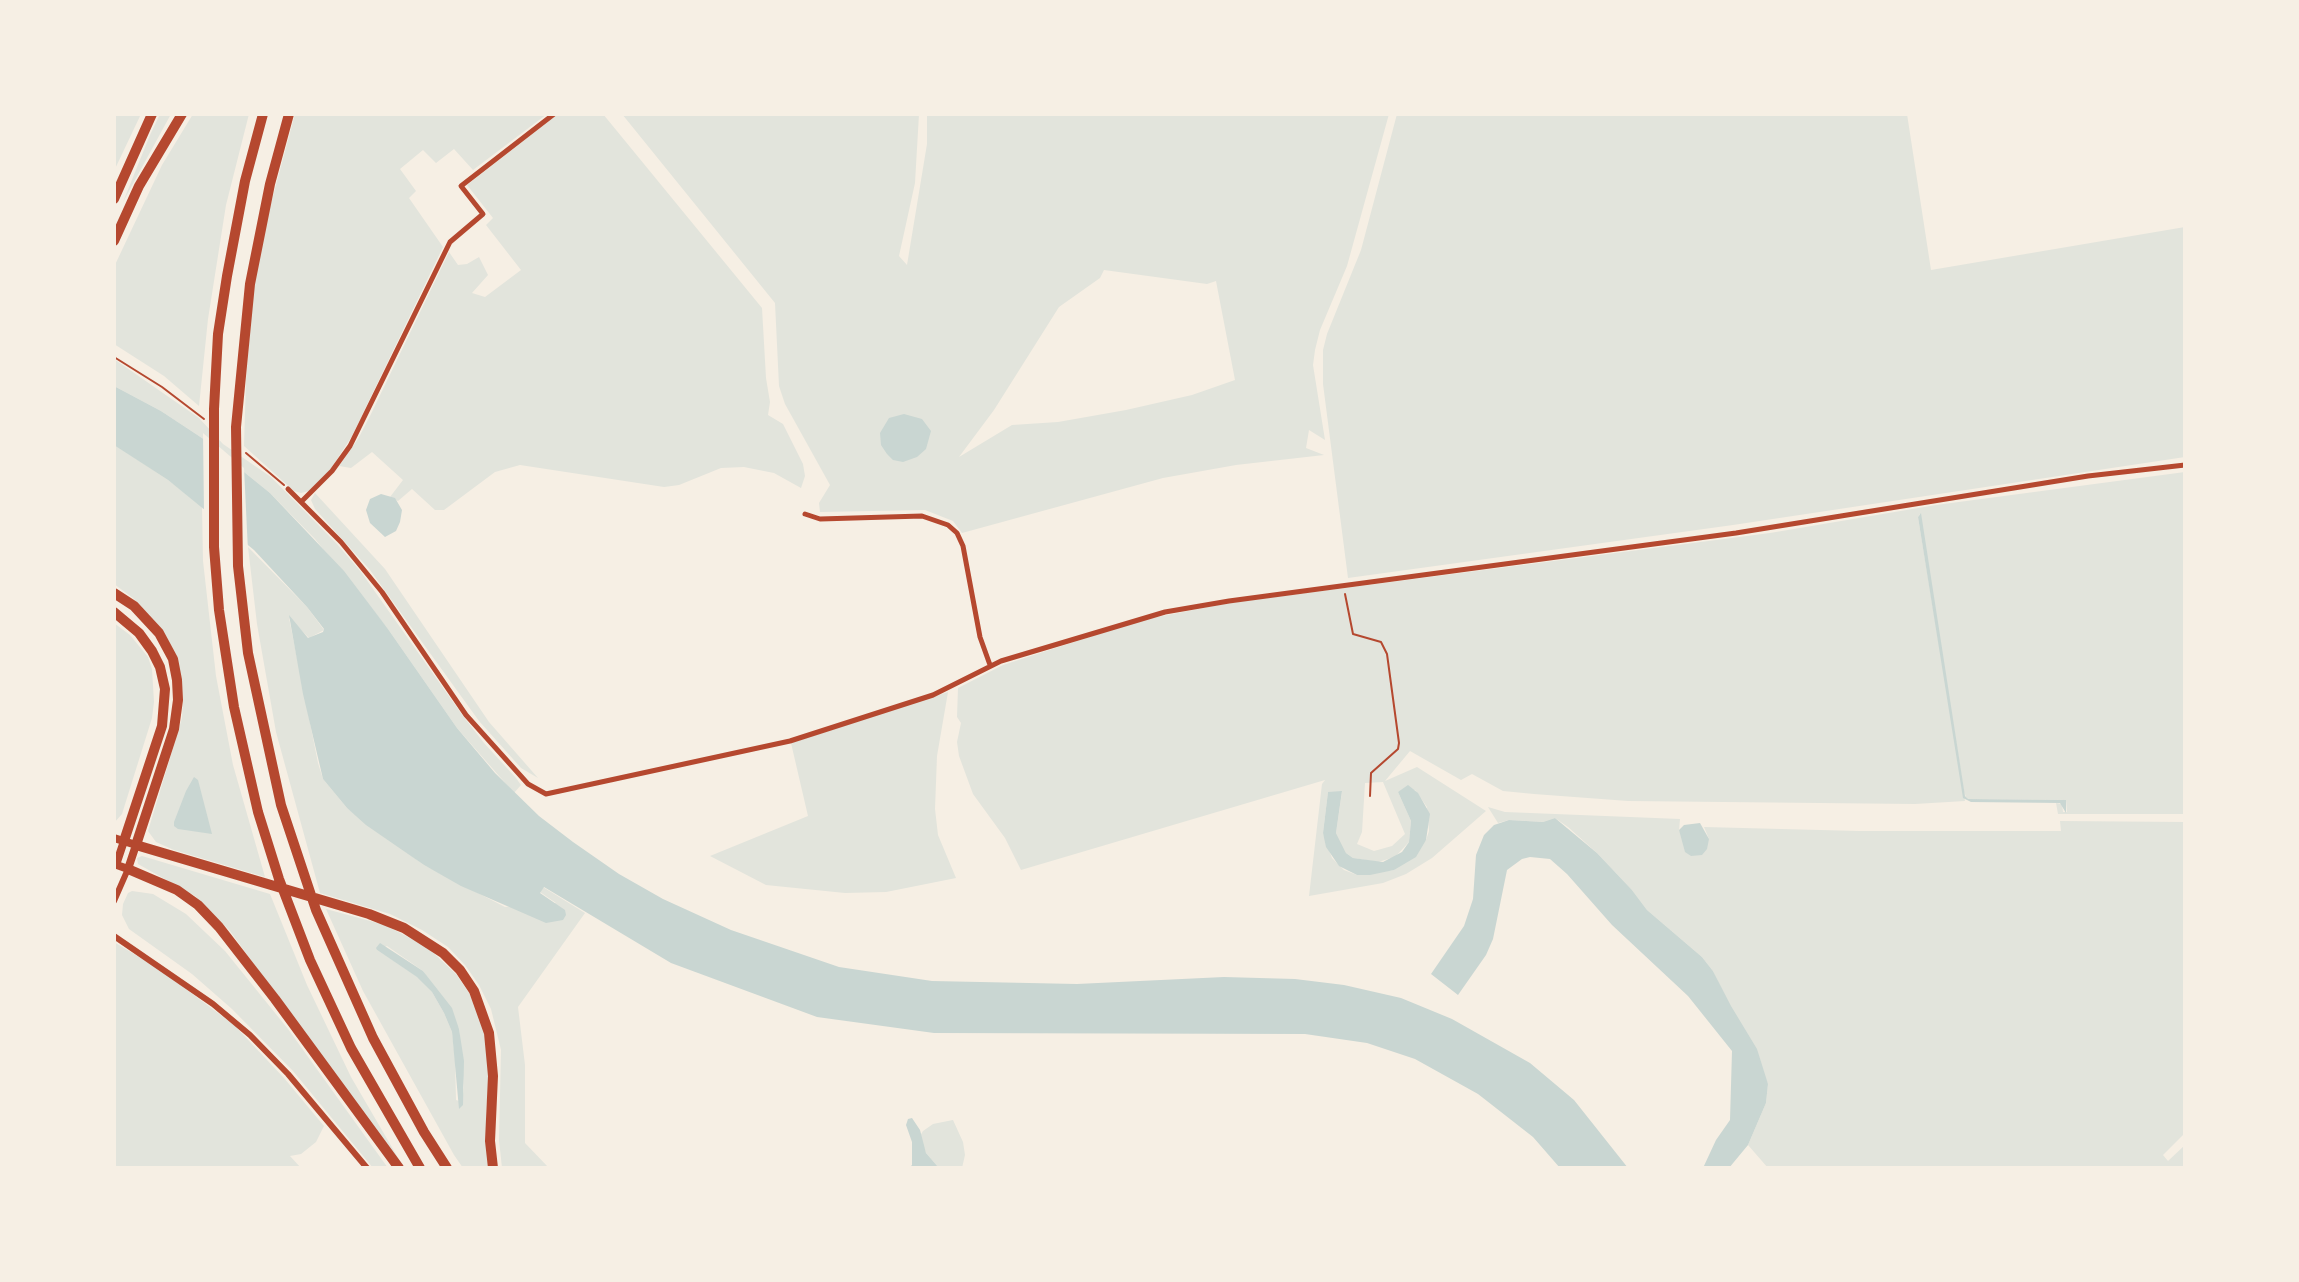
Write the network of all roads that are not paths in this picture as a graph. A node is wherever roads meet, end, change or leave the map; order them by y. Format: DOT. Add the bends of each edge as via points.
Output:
graph roads {
  1 [pos="152,114"];
  2 [pos="182,114"];
  3 [pos="263,114"];
  4 [pos="289,114"];
  5 [pos="554,114"];
  6 [pos="114,199"];
  7 [pos="114,241"];
  8 [pos="2185,465"];
  9 [pos="288,489"];
  10 [pos="302,501"];
  11 [pos="805,514"];
  12 [pos="114,593"];
  13 [pos="114,612"];
  14 [pos="990,665"];
  15 [pos="119,840"];
  16 [pos="136,845"];
  17 [pos="115,867"];
  18 [pos="128,869"];
  19 [pos="114,901"];
  20 [pos="114,936"];
  21 [pos="367,1168"];
  22 [pos="399,1168"];
  23 [pos="420,1168"];
  24 [pos="447,1168"];
  25 [pos="493,1168"];
  1 -- 6 [label="highway"];
  2 -- 7 [label="highway"];
  3 -- 23 [label="highway" via="245,181 218,334 214,547 219,610 239,734 279,879 351,1048"];
  4 -- 24 [label="highway" via="250,284 236,427 238,566 248,653 281,805 307,887 373,1038"];
  5 -- 10 [label="street" via="461,186 483,214 450,242 350,446"];
  8 -- 14 [label="street" via="1165,612"];
  9 -- 10 [label="street"];
  10 -- 14 [label="street" via="382,592 466,715 528,784 546,794 790,741 933,695"];
  11 -- 14 [label="street" via="820,519 922,516 948,525 963,546"];
  12 -- 16 [label="highway" via="159,633 177,680 174,729"];
  13 -- 15 [label="highway" via="152,651 165,701 162,726"];
  15 -- 16 [label="main road"];
  15 -- 17 [label="main road"];
  16 -- 18 [label="main road"];
  16 -- 25 [label="highway" via="369,914 443,953 474,991 489,1033"];
  17 -- 18 [label="main road"];
  18 -- 19 [label="street"];
  18 -- 22 [label="highway" via="177,890 219,927"];
  20 -- 21 [label="street" via="250,1035"];
}
